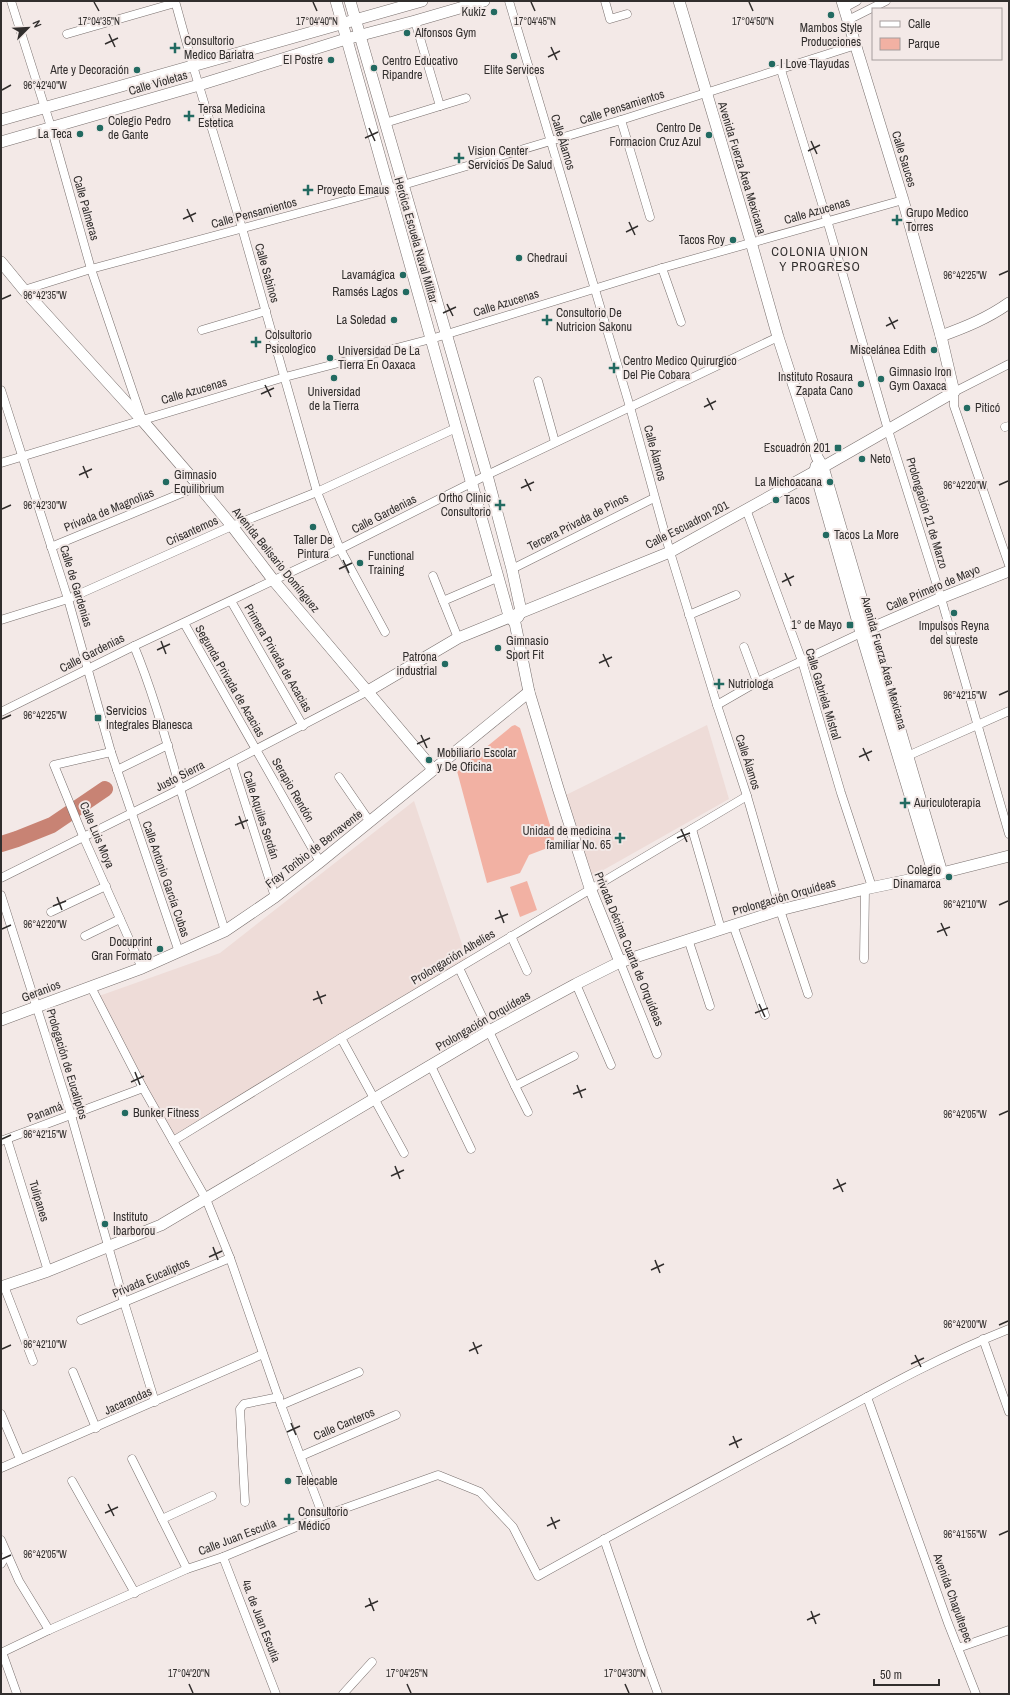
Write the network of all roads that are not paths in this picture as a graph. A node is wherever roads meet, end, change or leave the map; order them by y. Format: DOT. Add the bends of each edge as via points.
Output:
graph roads {
  1 [pos="11,1"];
  2 [pos="336,1"];
  3 [pos="350,1"];
  4 [pos="422,1"];
  5 [pos="484,1"];
  6 [pos="509,1"];
  7 [pos="605,1"];
  8 [pos="679,1"];
  9 [pos="857,1"];
  10 [pos="886,1"];
  11 [pos="175,2"];
  12 [pos="843,4"];
  13 [pos="626,14"];
  14 [pos="356,20"];
  15 [pos="848,20"];
  16 [pos="415,22"];
  17 [pos="342,25"];
  18 [pos="67,34"];
  19 [pos="360,36"];
  20 [pos="346,39"];
  21 [pos="856,45"];
  22 [pos="192,66"];
  23 [pos="781,70"];
  24 [pos="199,84"];
  25 [pos="705,92"];
  26 [pos="466,98"];
  27 [pos="440,106"];
  28 [pos="45,107"];
  29 [pos="1,120"];
  30 [pos="621,120"];
  31 [pos="384,123"];
  32 [pos="51,127"];
  33 [pos="1,142"];
  34 [pos="550,142"];
  35 [pos="403,185"];
  36 [pos="389,190"];
  37 [pos="903,200"];
  38 [pos="650,217"];
  39 [pos="827,220"];
  40 [pos="242,228"];
  41 [pos="751,242"];
  42 [pos="1,262"];
  43 [pos="662,268"];
  44 [pos="91,269"];
  45 [pos="595,287"];
  46 [pos="24,290"];
  47 [pos="1009,302"];
  48 [pos="266,311"];
  49 [pos="681,322"];
  50 [pos="202,330"];
  51 [pos="445,334"];
  52 [pos="942,336"];
  53 [pos="778,337"];
  54 [pos="431,339"];
  55 [pos="1009,364"];
  56 [pos="285,377"];
  57 [pos="538,381"];
  58 [pos="1,390"];
  59 [pos="954,392"];
  60 [pos="3,400"];
  61 [pos="630,407"];
  62 [pos="142,420"];
  63 [pos="456,428"];
  64 [pos="888,430"];
  65 [pos="555,442"];
  66 [pos="23,457"];
  67 [pos="1,463"];
  68 [pos="819,469"];
  69 [pos="486,475"];
  70 [pos="472,482"];
  71 [pos="199,486"];
  72 [pos="317,492"];
  73 [pos="654,498"];
  74 [pos="746,509"];
  75 [pos="232,526"];
  76 [pos="51,547"];
  77 [pos="340,550"];
  78 [pos="670,552"];
  79 [pos="1009,565"];
  80 [pos="512,569"];
  81 [pos="1009,571"];
  82 [pos="433,576"];
  83 [pos="499,577"];
  84 [pos="274,581"];
  85 [pos="736,595"];
  86 [pos="941,598"];
  87 [pos="68,599"];
  88 [pos="231,601"];
  89 [pos="443,601"];
  90 [pos="521,611"];
  91 [pos="689,615"];
  92 [pos="512,619"];
  93 [pos="1,620"];
  94 [pos="184,623"];
  95 [pos="866,631"];
  96 [pos="385,632"];
  97 [pos="458,638"];
  98 [pos="134,646"];
  99 [pos="744,646"];
  100 [pos="802,661"];
  101 [pos="88,669"];
  102 [pos="757,682"];
  103 [pos="368,692"];
  104 [pos="529,692"];
  105 [pos="716,705"];
  106 [pos="1009,711"];
  107 [pos="1,712"];
  108 [pos="978,724"];
  109 [pos="303,726"];
  110 [pos="168,745"];
  111 [pos="256,750"];
  112 [pos="111,752"];
  113 [pos="903,758"];
  114 [pos="232,762"];
  115 [pos="433,769"];
  116 [pos="117,770"];
  117 [pos="339,777"];
  118 [pos="180,789"];
  119 [pos="747,796"];
  120 [pos="131,814"];
  121 [pos="370,822"];
  122 [pos="692,829"];
  123 [pos="1009,834"];
  124 [pos="83,836"];
  125 [pos="1009,856"];
  126 [pos="320,862"];
  127 [pos="938,874"];
  128 [pos="1,878"];
  129 [pos="106,886"];
  130 [pos="590,888"];
  131 [pos="868,888"];
  132 [pos="1,895"];
  133 [pos="275,897"];
  134 [pos="780,910"];
  135 [pos="51,912"];
  136 [pos="120,919"];
  137 [pos="733,925"];
  138 [pos="721,928"];
  139 [pos="225,931"];
  140 [pos="85,936"];
  141 [pos="511,936"];
  142 [pos="688,939"];
  143 [pos="179,952"];
  144 [pos="864,959"];
  145 [pos="620,962"];
  146 [pos="142,968"];
  147 [pos="459,968"];
  148 [pos="527,971"];
  149 [pos="576,984"];
  150 [pos="91,987"];
  151 [pos="808,994"];
  152 [pos="710,1006"];
  153 [pos="37,1007"];
  154 [pos="765,1015"];
  155 [pos="1,1020"];
  156 [pos="489,1031"];
  157 [pos="341,1038"];
  158 [pos="657,1054"];
  159 [pos="574,1056"];
  160 [pos="611,1065"];
  161 [pos="431,1066"];
  162 [pos="515,1086"];
  163 [pos="143,1088"];
  164 [pos="374,1099"];
  165 [pos="528,1112"];
  166 [pos="71,1115"];
  167 [pos="4,1140"];
  168 [pos="173,1141"];
  169 [pos="471,1149"];
  170 [pos="404,1153"];
  171 [pos="206,1199"];
  172 [pos="108,1247"];
  173 [pos="230,1258"];
  174 [pos="48,1271"];
  175 [pos="2,1287"];
  176 [pos="124,1302"];
  177 [pos="81,1320"];
  178 [pos="1009,1329"];
  179 [pos="983,1339"];
  180 [pos="263,1354"];
  181 [pos="33,1361"];
  182 [pos="73,1372"];
  183 [pos="359,1372"];
  184 [pos="867,1397"];
  185 [pos="280,1401"];
  186 [pos="155,1402"];
  187 [pos="1009,1412"];
  188 [pos="1,1414"];
  189 [pos="396,1415"];
  190 [pos="96,1428"];
  191 [pos="301,1456"];
  192 [pos="132,1459"];
  193 [pos="20,1460"];
  194 [pos="1,1468"];
  195 [pos="72,1481"];
  196 [pos="212,1496"];
  197 [pos="245,1502"];
  198 [pos="323,1516"];
  199 [pos="162,1519"];
  200 [pos="604,1539"];
  201 [pos="1,1540"];
  202 [pos="7,1554"];
  203 [pos="223,1557"];
  204 [pos="1,1564"];
  205 [pos="187,1569"];
  206 [pos="135,1593"];
  207 [pos="49,1630"];
  208 [pos="1009,1630"];
  209 [pos="958,1648"];
  210 [pos="2,1652"];
  211 [pos="372,1662"];
  212 [pos="17,1694"];
  213 [pos="276,1694"];
  214 [pos="343,1694"];
  215 [pos="658,1694"];
  216 [pos="976,1694"];
  1 -- 28 [label="street, Calle Palmeras"];
  2 -- 17 [label="street, Heróica Escuela Naval Militar"];
  3 -- 14 [label="street, Heróica Escuela Naval Militar"];
  4 -- 14 [label="street, Calle Violetas"];
  5 -- 16 [label="street, Calle Violetas"];
  6 -- 34 [label="street, Calle Álamos"];
  7 -- 13 [label="street" via="610,19"];
  8 -- 25 [label="street, Avenida Fuerza Área Mexicana"];
  9 -- 12 [label="street"];
  10 -- 15 [label="street"];
  11 -- 18 [label="street"];
  11 -- 22 [label="street, Calle Sabinos"];
  12 -- 15 [label="street, Calle Sauces"];
  14 -- 17 [label="street, Calle Violetas"];
  14 -- 19 [label="street, Heróica Escuela Naval Militar"];
  15 -- 21 [label="street, Calle Sauces"];
  16 -- 19 [label="street, Calle Violetas"];
  16 -- 27 [label="street"];
  17 -- 20 [label="street, Heróica Escuela Naval Militar"];
  17 -- 22 [label="street, Calle Violetas"];
  19 -- 20 [label="street, Calle Violetas"];
  19 -- 31 [label="street, Heróica Escuela Naval Militar"];
  20 -- 24 [label="street, Calle Violetas"];
  20 -- 36 [label="street, Heróica Escuela Naval Militar"];
  21 -- 23 [label="street, Calle Pensamientos"];
  21 -- 37 [label="street, Calle Sauces"];
  22 -- 24 [label="street, Calle Sabinos"];
  22 -- 28 [label="street, Calle Violetas"];
  23 -- 25 [label="street, Calle Pensamientos"];
  23 -- 39 [label="street, Prolongación 21 de Marzo"];
  24 -- 32 [label="street, Calle Violetas"];
  24 -- 40 [label="street, Calle Sabinos"];
  25 -- 30 [label="street, Calle Pensamientos"];
  25 -- 41 [label="street, Avenida Fuerza Área Mexicana"];
  26 -- 27 [label="street"];
  27 -- 31 [label="street"];
  28 -- 29 [label="street, Calle Violetas"];
  28 -- 32 [label="street, Calle Palmeras"];
  30 -- 34 [label="street, Calle Pensamientos"];
  30 -- 38 [label="street"];
  31 -- 35 [label="street, Heróica Escuela Naval Militar"];
  32 -- 33 [label="street, Calle Violetas"];
  32 -- 44 [label="street, Calle Palmeras"];
  34 -- 35 [label="street, Calle Pensamientos"];
  34 -- 45 [label="street, Calle Álamos"];
  35 -- 36 [label="street, Calle Pensamientos"];
  35 -- 51 [label="street, Heróica Escuela Naval Militar"];
  36 -- 40 [label="street, Calle Pensamientos"];
  36 -- 54 [label="street, Heróica Escuela Naval Militar"];
  37 -- 39 [label="street, Calle Azucenas"];
  37 -- 52 [label="street, Calle Sauces"];
  39 -- 41 [label="street, Calle Azucenas"];
  39 -- 64 [label="street, Prolongación 21 de Marzo"];
  40 -- 44 [label="street, Calle Pensamientos"];
  40 -- 48 [label="street, Calle Sabinos"];
  41 -- 43 [label="street, Calle Azucenas"];
  41 -- 53 [label="street, Avenida Fuerza Área Mexicana"];
  42 -- 46 [label="street, Avenida Belisario Domínguez"];
  43 -- 45 [label="street, Calle Azucenas"];
  43 -- 49 [label="street"];
  44 -- 46 [label="street, Calle Pensamientos"];
  44 -- 62 [label="street, Calle Palmeras"];
  45 -- 51 [label="street, Calle Azucenas"];
  45 -- 61 [label="street, Calle Álamos"];
  46 -- 62 [label="street, Avenida Belisario Domínguez"];
  47 -- 52 [label="street" via="971,326"];
  48 -- 50 [label="street"];
  48 -- 56 [label="street, Calle Sabinos"];
  51 -- 54 [label="street, Calle Azucenas"];
  51 -- 69 [label="street, Heróica Escuela Naval Militar"];
  52 -- 59 [label="street, Calle Sauces"];
  53 -- 61 [label="street, Calle Gardenias"];
  53 -- 68 [label="street, Avenida Fuerza Área Mexicana"];
  54 -- 56 [label="street, Calle Azucenas"];
  54 -- 63 [label="street, Heróica Escuela Naval Militar"];
  55 -- 59 [label="street, Calle Escuadron 201"];
  56 -- 62 [label="street, Calle Azucenas"];
  56 -- 72 [label="street, Calle Sabinos"];
  57 -- 65 [label="street"];
  58 -- 60 [label="street, Calle de Gardenias"];
  59 -- 64 [label="street, Calle Escuadron 201"];
  59 -- 79 [label="street, Calle Sauces" via="954,406 958,419"];
  60 -- 66 [label="street, Calle de Gardenias"];
  61 -- 65 [label="street, Calle Gardenias"];
  61 -- 73 [label="street, Calle Álamos"];
  62 -- 66 [label="street, Calle Azucenas"];
  62 -- 71 [label="street, Avenida Belisario Domínguez"];
  63 -- 70 [label="street, Heróica Escuela Naval Militar"];
  63 -- 72 [label="street, Crisantemos"];
  64 -- 68 [label="street, Calle Escuadron 201"];
  64 -- 86 [label="street, Prolongación 21 de Marzo"];
  65 -- 69 [label="street, Calle Gardenias"];
  66 -- 67 [label="street, Calle Azucenas"];
  66 -- 76 [label="street, Calle de Gardenias"];
  68 -- 74 [label="street, Calle Escuadron 201"];
  68 -- 95 [label="street, Avenida Fuerza Área Mexicana"];
  69 -- 70 [label="street, Calle Gardenias"];
  69 -- 80 [label="street, Heróica Escuela Naval Militar"];
  70 -- 77 [label="street, Calle Gardenias"];
  70 -- 83 [label="street, Heróica Escuela Naval Militar"];
  71 -- 75 [label="street, Avenida Belisario Domínguez"];
  71 -- 76 [label="street, Privada de Magnolias"];
  72 -- 75 [label="street, Crisantemos"];
  72 -- 77 [label="street, Calle Sabinos"];
  73 -- 78 [label="street, Calle Álamos"];
  73 -- 80 [label="street, Tercera Privada de Pinos"];
  74 -- 78 [label="street, Calle Escuadron 201"];
  74 -- 100 [label="street, Calle Gabriela Mistral"];
  75 -- 84 [label="street, Avenida Belisario Domínguez"];
  75 -- 87 [label="street, Crisantemos"];
  76 -- 87 [label="street, Calle de Gardenias"];
  77 -- 84 [label="street, Calle Gardenias"];
  77 -- 96 [label="street, Calle Sabinos"];
  78 -- 90 [label="street, Calle Escuadron 201"];
  78 -- 91 [label="street, Calle Álamos"];
  80 -- 90 [label="street, Heróica Escuela Naval Militar"];
  81 -- 86 [label="street, Calle Primero de Mayo"];
  82 -- 89 [label="street"];
  83 -- 89 [label="street"];
  83 -- 92 [label="street, Heróica Escuela Naval Militar"];
  84 -- 88 [label="street, Calle Gardenias"];
  84 -- 103 [label="street, Avenida Belisario Domínguez"];
  85 -- 91 [label="street"];
  86 -- 95 [label="street, Calle Primero de Mayo"];
  86 -- 108 [label="street, Prolongación 21 de Marzo"];
  87 -- 93 [label="street, Crisantemos"];
  87 -- 101 [label="street, Calle de Gardenias"];
  88 -- 94 [label="street, Calle Gardenias"];
  88 -- 109 [label="street, Primera Privada de Acacias"];
  89 -- 97 [label="street"];
  90 -- 92 [label="street"];
  91 -- 105 [label="street, Calle Álamos"];
  92 -- 97 [label="street"];
  92 -- 104 [label="street, Heróica Escuela Naval Militar"];
  94 -- 98 [label="street, Calle Gardenias"];
  94 -- 111 [label="street, Segunda Privada de Acacias"];
  95 -- 100 [label="street, Calle Primero de Mayo"];
  95 -- 113 [label="street, Avenida Fuerza Área Mexicana"];
  97 -- 103 [label="street"];
  98 -- 101 [label="street, Calle Gardenias"];
  98 -- 110 [label="street" via="148,678"];
  99 -- 102 [label="street"];
  100 -- 102 [label="street, Calle Primero de Mayo"];
  100 -- 131 [label="street, Calle Gabriela Mistral"];
  101 -- 107 [label="street, Calle Gardenias"];
  101 -- 112 [label="street, Calle de Gardenias"];
  102 -- 105 [label="street, Calle Primero de Mayo"];
  103 -- 109 [label="street, Justo Sierra"];
  103 -- 115 [label="street, Avenida Belisario Domínguez"];
  104 -- 115 [label="street, Fray Toribio de Bernavente"];
  104 -- 130 [label="street, Privada Décima Cuarta de Orquídeas"];
  105 -- 119 [label="street, Calle Álamos"];
  106 -- 108 [label="street"];
  108 -- 113 [label="street"];
  108 -- 123 [label="street, Prolongación 21 de Marzo"];
  109 -- 111 [label="street, Justo Sierra"];
  110 -- 116 [label="street"];
  110 -- 118 [label="street"];
  111 -- 114 [label="street, Justo Sierra"];
  111 -- 126 [label="street, Serapio Rendón"];
  112 -- 116 [label="street, Calle de Gardenias"];
  112 -- 124 [label="street, Calle Luis Moya" via="54,765"];
  113 -- 127 [label="street, Avenida Fuerza Área Mexicana"];
  114 -- 118 [label="street, Justo Sierra"];
  114 -- 133 [label="street, Calle Aquiles Serdán"];
  115 -- 121 [label="street, Fray Toribio de Bernavente"];
  116 -- 120 [label="street, Calle de Gardenias"];
  117 -- 121 [label="street"];
  118 -- 120 [label="street, Justo Sierra"];
  118 -- 139 [label="street"];
  119 -- 122 [label="street, Prolongación Alhelíes"];
  119 -- 134 [label="street, Calle Álamos"];
  120 -- 124 [label="street, Justo Sierra"];
  120 -- 143 [label="street, Calle Antonio García Cubas"];
  121 -- 126 [label="street, Fray Toribio de Bernavente"];
  122 -- 130 [label="street, Prolongación Alhelíes"];
  122 -- 138 [label="street"];
  124 -- 128 [label="street, Justo Sierra"];
  124 -- 129 [label="street, Calle Luis Moya"];
  125 -- 127 [label="street, Prolongación Orquídeas"];
  126 -- 133 [label="street, Fray Toribio de Bernavente"];
  127 -- 131 [label="street, Prolongación Orquídeas"];
  129 -- 135 [label="street"];
  129 -- 136 [label="street, Calle Luis Moya"];
  130 -- 141 [label="street, Prolongación Alhelíes"];
  130 -- 145 [label="street, Privada Décima Cuarta de Orquídeas"];
  131 -- 134 [label="street, Prolongación Orquídeas"];
  131 -- 144 [label="street, Calle Gabriela Mistral"];
  132 -- 153 [label="street, Prologación de Eucaliptos"];
  133 -- 139 [label="street, Fray Toribio de Bernavente"];
  134 -- 137 [label="street, Prolongación Orquídeas"];
  134 -- 151 [label="street, Calle Álamos"];
  136 -- 140 [label="street"];
  136 -- 146 [label="street, Calle Luis Moya"];
  137 -- 138 [label="street, Prolongación Orquídeas"];
  137 -- 154 [label="street"];
  138 -- 142 [label="street, Prolongación Orquídeas"];
  139 -- 143 [label="street, Fray Toribio de Bernavente"];
  141 -- 147 [label="street, Prolongación Alhelíes"];
  141 -- 148 [label="street"];
  142 -- 145 [label="street, Prolongación Orquídeas"];
  142 -- 152 [label="street"];
  143 -- 146 [label="street, Fray Toribio de Bernavente"];
  145 -- 149 [label="street, Prolongación Orquídeas"];
  145 -- 158 [label="street, Privada Décima Cuarta de Orquídeas"];
  146 -- 150 [label="street, Fray Toribio de Bernavente"];
  147 -- 156 [label="street"];
  147 -- 157 [label="street, Prolongación Alhelíes"];
  149 -- 156 [label="street, Prolongación Orquídeas"];
  149 -- 160 [label="street"];
  150 -- 153 [label="street, Geranios"];
  150 -- 163 [label="street"];
  153 -- 155 [label="street, Geranios"];
  153 -- 166 [label="street, Prologación de Eucaliptos"];
  156 -- 161 [label="street, Prolongación Orquídeas"];
  156 -- 162 [label="street"];
  157 -- 164 [label="street"];
  157 -- 168 [label="street, Prolongación Alhelíes"];
  159 -- 162 [label="street"];
  161 -- 164 [label="street, Prolongación Orquídeas"];
  161 -- 169 [label="street"];
  162 -- 165 [label="street"];
  163 -- 166 [label="street, Panamá"];
  163 -- 168 [label="street"];
  164 -- 170 [label="street"];
  164 -- 171 [label="street, Prolongación Orquídeas"];
  166 -- 167 [label="street, Panamá"];
  166 -- 172 [label="street, Prologación de Eucaliptos"];
  167 -- 174 [label="street, Tulipanes"];
  168 -- 171 [label="street"];
  171 -- 172 [label="street, Prolongación Orquídeas" via="161,1225"];
  171 -- 173 [label="street"];
  172 -- 174 [label="street, Prolongación Orquídeas"];
  172 -- 176 [label="street, Prologación de Eucaliptos"];
  173 -- 176 [label="street, Privada Eucaliptos"];
  173 -- 180 [label="street"];
  174 -- 175 [label="street, Prolongación Orquídeas"];
  175 -- 181 [label="street"];
  176 -- 177 [label="street, Privada Eucaliptos"];
  176 -- 186 [label="street, Prologación de Eucaliptos"];
  178 -- 179 [label="street"];
  179 -- 184 [label="street"];
  179 -- 187 [label="street"];
  180 -- 185 [label="street"];
  180 -- 186 [label="street, Jacarandas"];
  182 -- 190 [label="street"];
  183 -- 185 [label="street"];
  184 -- 200 [label="street"];
  184 -- 209 [label="street, Avenida Chapultepec"];
  185 -- 191 [label="street"];
  185 -- 197 [label="street" via="244,1404 240,1409"];
  186 -- 190 [label="street, Jacarandas"];
  188 -- 193 [label="street"];
  189 -- 191 [label="street, Calle Canteros"];
  190 -- 193 [label="street, Jacarandas"];
  191 -- 198 [label="street"];
  192 -- 199 [label="street"];
  193 -- 194 [label="street, Jacarandas"];
  195 -- 206 [label="street"];
  196 -- 199 [label="street"];
  198 -- 200 [label="street, Calle Juan Escutia" via="438,1475 480,1492 513,1527 538,1576"];
  198 -- 203 [label="street, Calle Juan Escutia"];
  199 -- 205 [label="street"];
  200 -- 215 [label="street"];
  201 -- 202 [label="street"];
  202 -- 204 [label="street"];
  202 -- 207 [label="street" via="19,1581"];
  203 -- 205 [label="street, Calle Juan Escutia"];
  203 -- 213 [label="street, 4a. de Juan Escutia"];
  205 -- 206 [label="street, Calle Juan Escutia"];
  206 -- 207 [label="street, Calle Juan Escutia"];
  207 -- 210 [label="street, Calle Juan Escutia"];
  208 -- 209 [label="street"];
  209 -- 216 [label="street, Avenida Chapultepec"];
  210 -- 212 [label="street"];
  211 -- 214 [label="street"];
}
